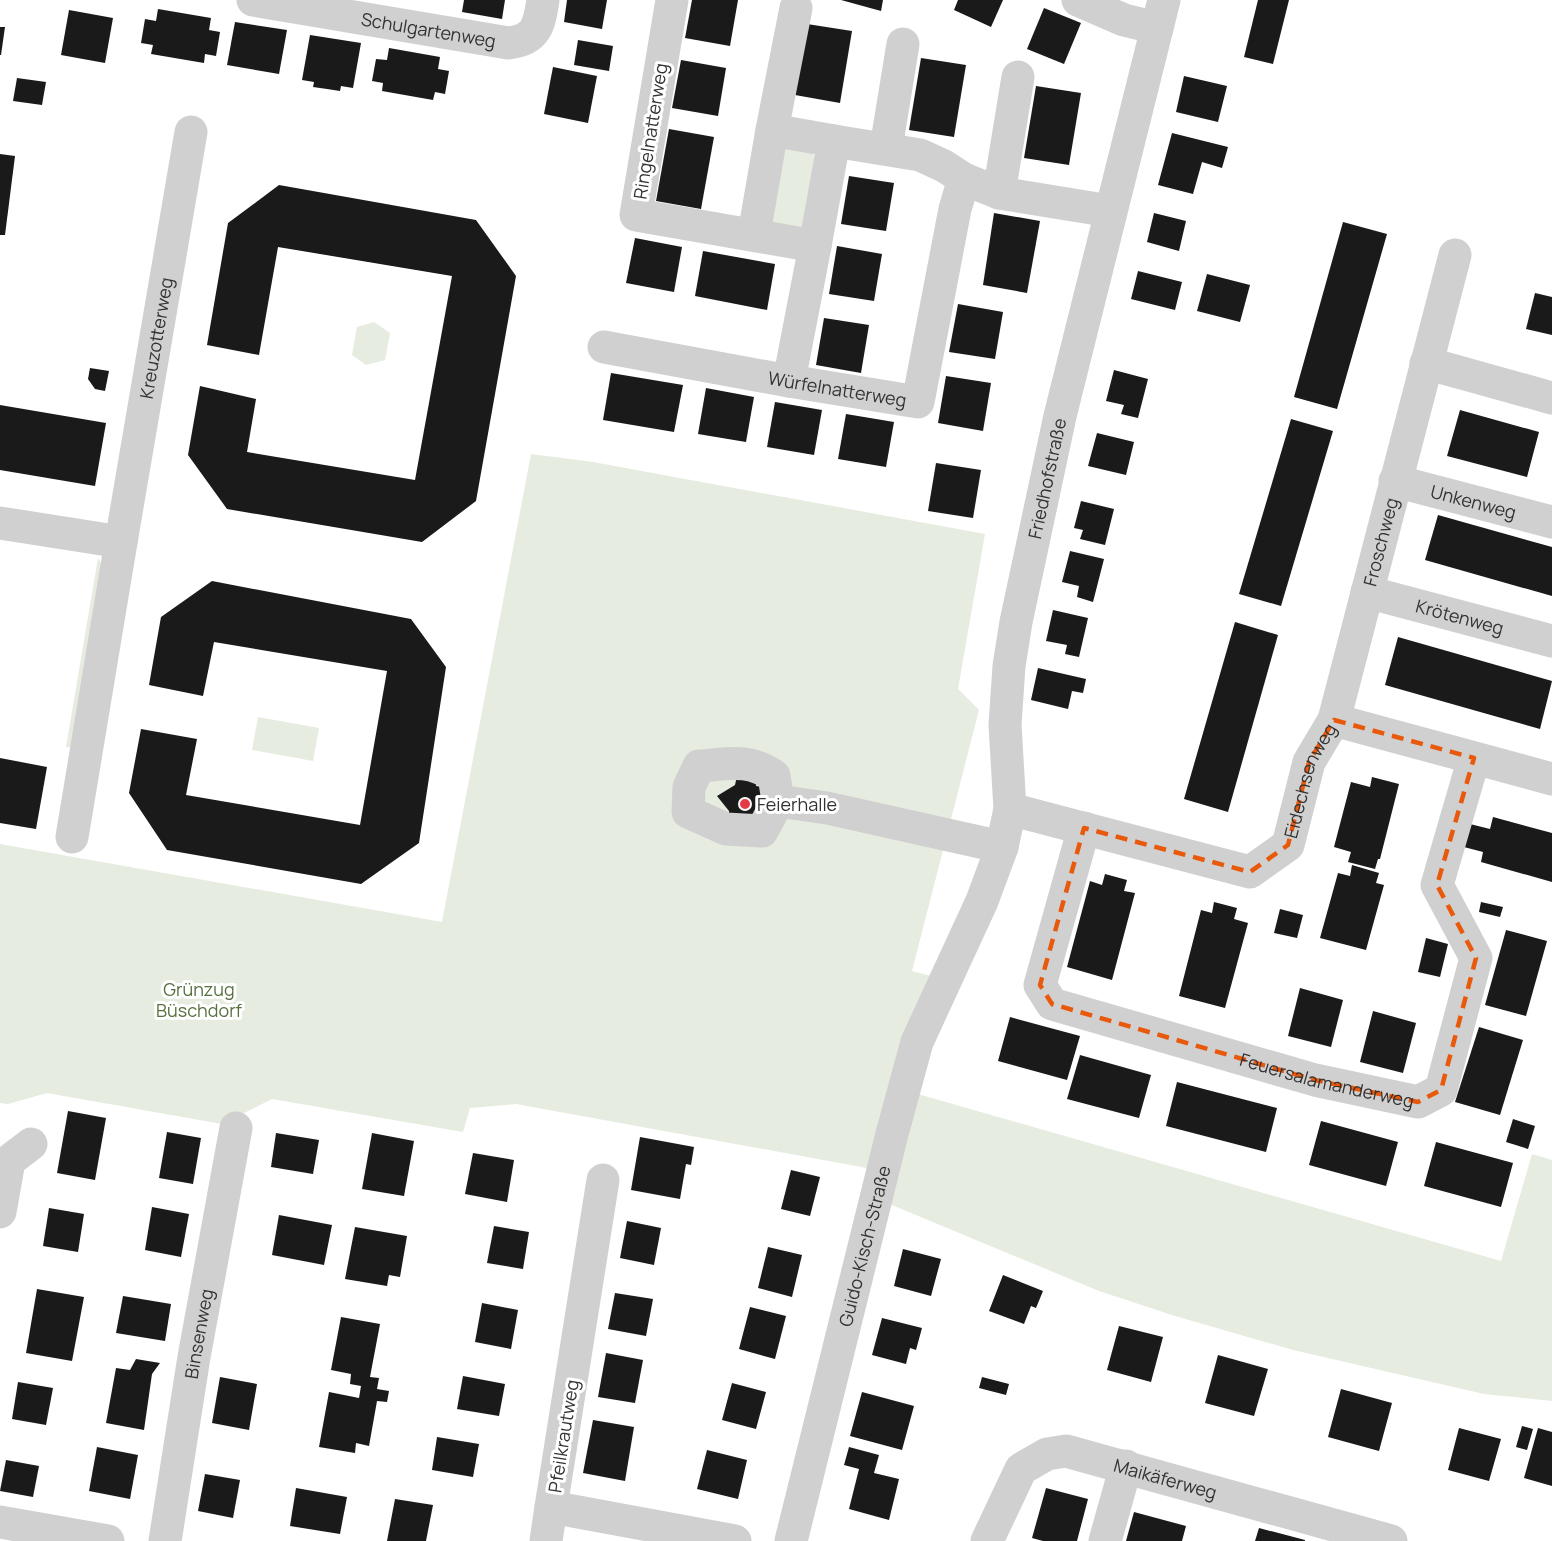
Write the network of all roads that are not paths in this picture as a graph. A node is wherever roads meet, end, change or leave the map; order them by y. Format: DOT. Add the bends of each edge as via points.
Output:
graph roads {
  1 [pos="253,0"];
  2 [pos="543,0"];
  3 [pos="672,0"];
  4 [pos="1077,0"];
  5 [pos="796,8"];
  6 [pos="1160,14"];
  7 [pos="903,44"];
  8 [pos="1018,77"];
  9 [pos="772,130"];
  10 [pos="191,132"];
  11 [pos="834,141"];
  12 [pos="886,148"];
  13 [pos="964,179"];
  14 [pos="999,193"];
  15 [pos="1110,211"];
  16 [pos="754,234"];
  17 [pos="815,246"];
  18 [pos="1455,255"];
  19 [pos="604,347"];
  20 [pos="1426,363"];
  21 [pos="789,381"];
  22 [pos="1552,398"];
  23 [pos="1395,481"];
  24 [pos="1552,522"];
  25 [pos="0,523"];
  26 [pos="121,543"];
  27 [pos="1367,592"];
  28 [pos="1552,641"];
  29 [pos="1334,720"];
  30 [pos="1474,758"];
  31 [pos="1552,779"];
  32 [pos="778,801"];
  33 [pos="1010,809"];
  34 [pos="1083,828"];
  35 [pos="72,837"];
  36 [pos="1002,847"];
  37 [pos="956,956"];
  38 [pos="236,1128"];
  39 [pos="32,1144"];
  40 [pos="603,1180"];
  41 [pos="0,1212"];
  42 [pos="1126,1466"];
  43 [pos="551,1507"];
  44 [pos="0,1522"];
  45 [pos="108,1541"];
  46 [pos="165,1541"];
  47 [pos="546,1541"];
  48 [pos="735,1541"];
  49 [pos="791,1541"];
  50 [pos="987,1541"];
  51 [pos="1105,1541"];
  52 [pos="1391,1541"];
  1 -- 2 [label="street, Schulgartenweg" via="508,43 531,35 539,24"];
  3 -- 16 [label="street, Ringelnatterweg" via="636,215"];
  4 -- 6 [label="street" via="1124,20"];
  5 -- 9 [label="street"];
  6 -- 15 [label="street, Friedhofstraße"];
  7 -- 12 [label="street"];
  8 -- 14 [label="street"];
  9 -- 11 [label="street"];
  9 -- 16 [label="street"];
  10 -- 26 [label="street, Kreuzotterweg"];
  11 -- 12 [label="street"];
  11 -- 17 [label="street"];
  12 -- 13 [label="street" via="920,154"];
  13 -- 14 [label="street"];
  13 -- 21 [label="street, Würfelnatterweg" via="918,402"];
  14 -- 15 [label="street"];
  15 -- 33 [label="street, Friedhofstraße" via="1060,416 1016,622 1005,724"];
  16 -- 17 [label="street, Ringelnatterweg"];
  17 -- 21 [label="street"];
  18 -- 20 [label="street, Froschweg"];
  19 -- 21 [label="street, Würfelnatterweg"];
  20 -- 22 [label="street"];
  20 -- 23 [label="street, Froschweg"];
  23 -- 24 [label="street, Unkenweg"];
  23 -- 27 [label="street, Froschweg"];
  25 -- 26 [label="street"];
  26 -- 35 [label="street, Kreuzotterweg"];
  27 -- 28 [label="street, Krötenweg"];
  27 -- 29 [label="street, Froschweg"];
  29 -- 30 [label="street, Eidechsenweg"];
  29 -- 34 [label="street, Eidechsenweg" via="1309,762 1288,845 1250,872"];
  30 -- 31 [label="street, Eidechsenweg"];
  30 -- 34 [label="street, Feuersalamanderweg" via="1437,885 1476,958 1441,1090 1418,1102 1315,1080 1052,1004 1040,985"];
  32 -- 36 [label="street"];
  33 -- 34 [label="street, Eidechsenweg"];
  33 -- 36 [label="street, Friedhofstraße"];
  36 -- 37 [label="street, Friedhofstraße"];
  37 -- 49 [label="street, Guido-Kisch-Straße" via="917,1042 903,1090"];
  38 -- 46 [label="street, Binsenweg"];
  39 -- 41 [label="street" via="9,1161"];
  40 -- 43 [label="street, Pfeilkrautweg"];
  42 -- 50 [label="street, Maikäferweg" via="1066,1451 1047,1454 1021,1469"];
  42 -- 51 [label="street"];
  42 -- 52 [label="street, Maikäferweg"];
  43 -- 47 [label="street"];
  43 -- 48 [label="street, Pfeilkrautweg"];
  44 -- 45 [label="street"];
}
